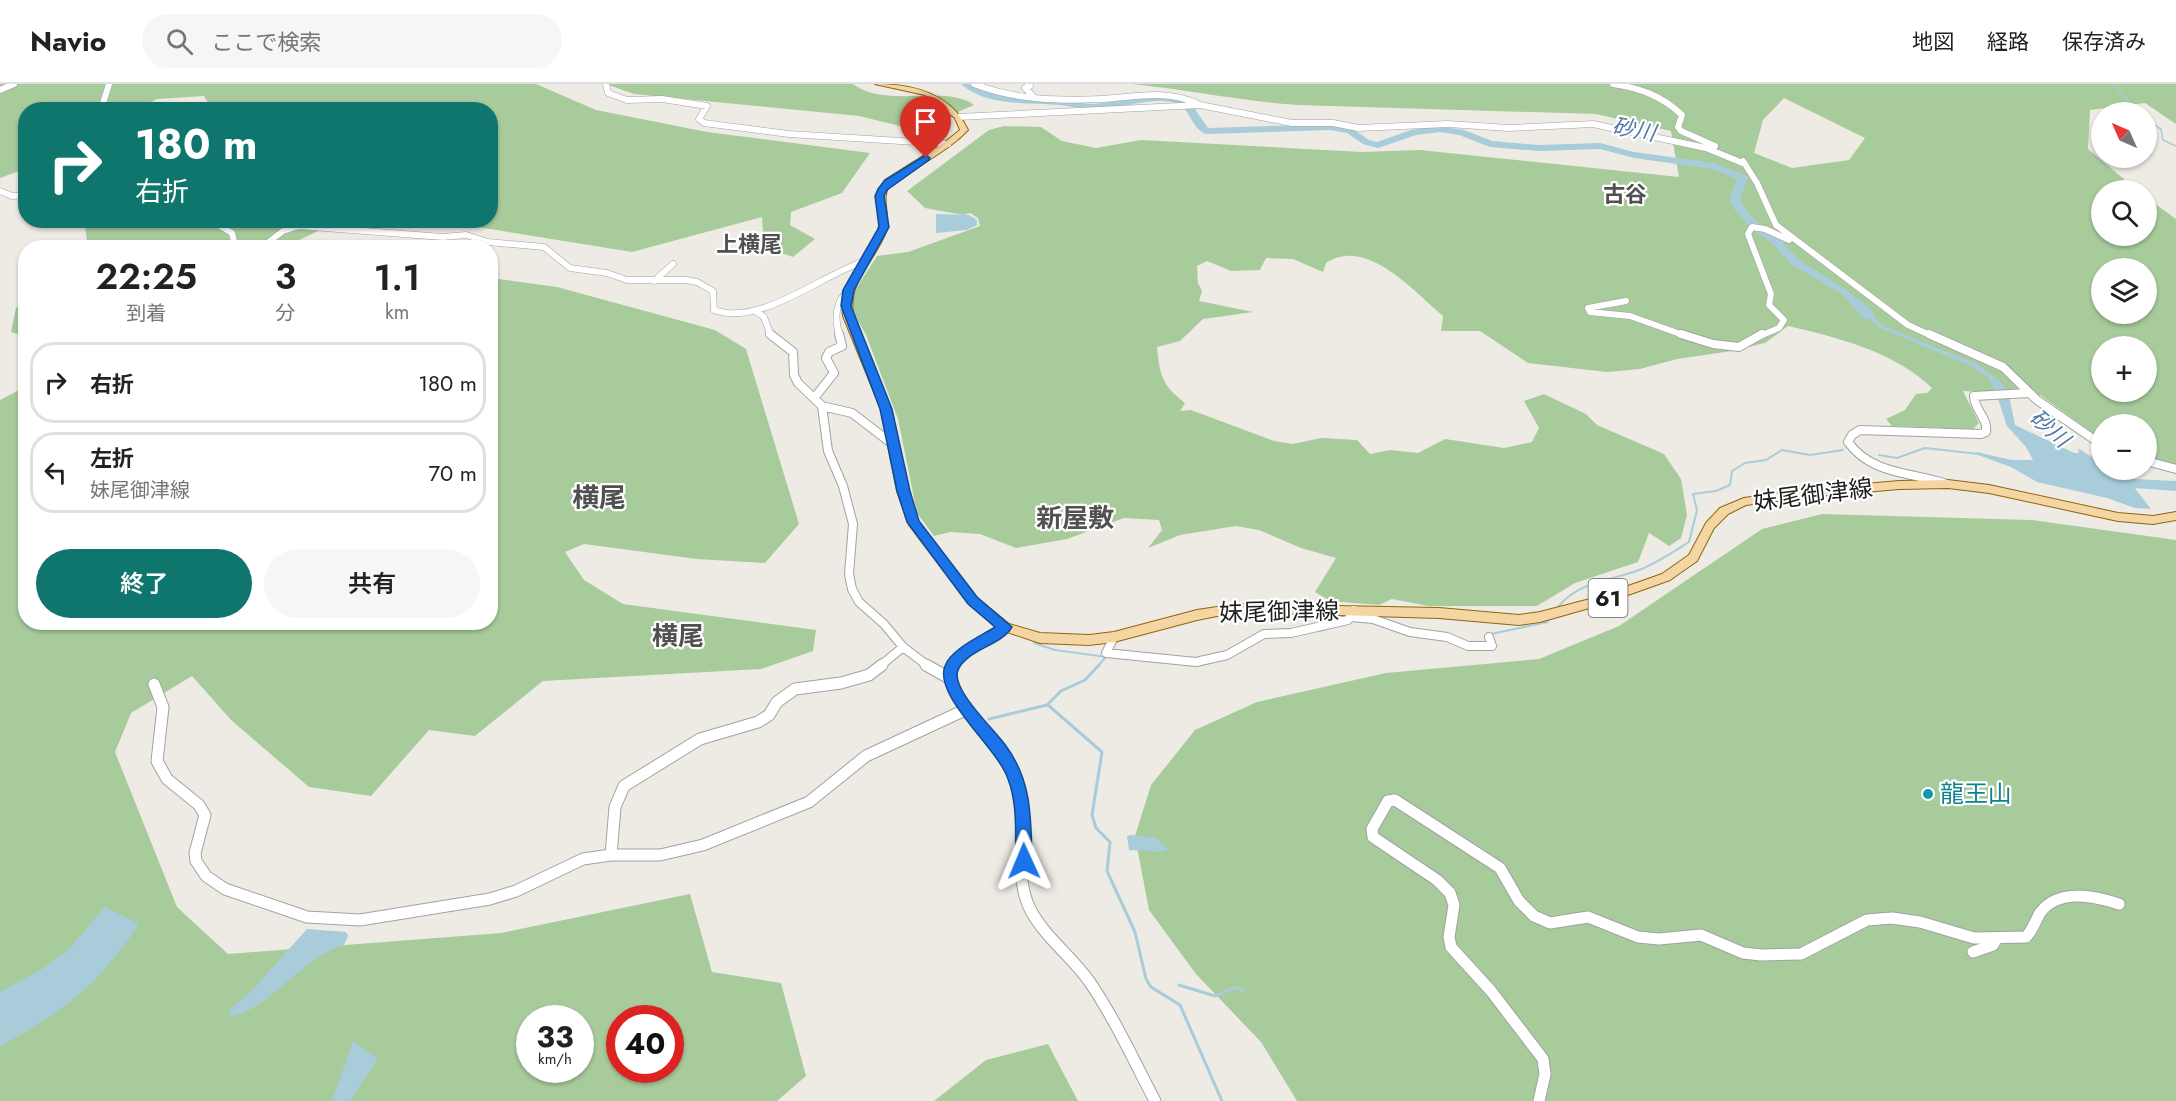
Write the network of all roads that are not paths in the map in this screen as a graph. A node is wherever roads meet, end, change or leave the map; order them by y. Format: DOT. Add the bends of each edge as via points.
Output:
graph roads {
  1 [pos="14,84"];
  2 [pos="109,84"];
  3 [pos="606,84"];
  4 [pos="879,84"];
  5 [pos="974,84"];
  6 [pos="1028,84"];
  7 [pos="1613,84"];
  8 [pos="0,90"];
  9 [pos="1033,96"];
  10 [pos="1055,99"];
  11 [pos="103,102"];
  12 [pos="1196,105"];
  13 [pos="1022,112"];
  14 [pos="958,117"];
  15 [pos="948,144"];
  16 [pos="1745,164"];
  17 [pos="0,191"];
  18 [pos="18,196"];
  19 [pos="224,228"];
  20 [pos="293,228"];
  21 [pos="325,228"];
  22 [pos="234,240"];
  23 [pos="271,240"];
  24 [pos="482,240"];
  25 [pos="498,243"];
  26 [pos="1812,253"];
  27 [pos="865,261"];
  28 [pos="673,264"];
  29 [pos="654,281"];
  30 [pos="849,290"];
  31 [pos="1626,301"];
  32 [pos="758,312"];
  33 [pos="2030,393"];
  34 [pos="815,397"];
  35 [pos="822,406"];
  36 [pos="2091,437"];
  37 [pos="895,446"];
  38 [pos="2157,464"];
  39 [pos="2176,470"];
  40 [pos="1948,484"];
  41 [pos="2176,516"];
  42 [pos="1353,614"];
  43 [pos="1005,627"];
  44 [pos="1114,637"];
  45 [pos="1489,637"];
  46 [pos="903,647"];
  47 [pos="950,678"];
  48 [pos="154,684"];
  49 [pos="967,709"];
  50 [pos="611,855"];
  51 [pos="2119,904"];
  52 [pos="1997,938"];
  53 [pos="1973,952"];
  54 [pos="1155,1101"];
  55 [pos="1539,1101"];
  1 -- 8 [label="street"];
  2 -- 11 [label="street"];
  3 -- 15 [label="street" via="608,93 621,99 662,99 707,106 699,119 704,123 789,134"];
  4 -- 14 [label="main road" via="927,93"];
  5 -- 9 [label="street" via="999,93"];
  6 -- 9 [label="street" via="1025,88"];
  7 -- 16 [label="street" via="1632,86 1660,97 1682,115 1678,127 1681,130"];
  9 -- 10 [label="street"];
  10 -- 12 [label="street" via="1159,94 1185,98"];
  10 -- 13 [label="street"];
  12 -- 13 [label="street"];
  12 -- 16 [label="street" via="1283,122 1358,128 1593,124 1706,148"];
  13 -- 14 [label="street"];
  14 -- 15 [label="main road, 妹尾御津線 / 61" via="964,129"];
  15 -- 27 [label="main road, 妹尾御津線 / 61" via="883,189 880,196 884,227"];
  16 -- 26 [label="street" via="1772,220"];
  17 -- 18 [label="street"];
  19 -- 22 [label="street" via="232,233"];
  20 -- 23 [label="street"];
  21 -- 24 [label="street" via="443,237 466,235"];
  25 -- 29 [label="street" via="544,247 570,268 627,280"];
  26 -- 31 [label="street" via="1756,227 1748,234 1771,294 1769,305 1784,320 1779,328 1764,331 1746,346 1684,337 1670,328 1636,318 1597,314 1588,308"];
  26 -- 33 [label="street" via="1902,322 1995,363"];
  27 -- 30 [label="main road, 妹尾御津線 / 61"];
  27 -- 32 [label="street" via="811,282"];
  28 -- 29 [label="street"];
  29 -- 32 [label="street" via="697,282 713,291 717,312"];
  30 -- 34 [label="street" via="843,293 836,324 842,346 826,358 834,373"];
  30 -- 37 [label="main road, 妹尾御津線 / 61" via="848,316 879,388"];
  32 -- 34 [label="street" via="764,316 771,337 793,352 794,375"];
  33 -- 36 [label="street"];
  33 -- 40 [label="street" via="1974,396 1974,403 1987,423 1986,432 1981,434 1879,429 1860,430 1849,439 1856,454 1880,468"];
  34 -- 35 [label="street"];
  35 -- 37 [label="street" via="852,413"];
  35 -- 46 [label="street" via="828,451 853,524 849,574 852,589 859,603"];
  37 -- 43 [label="main road, 妹尾御津線 / 61" via="913,522 973,601"];
  38 -- 39 [label="street"];
  40 -- 41 [label="main road, 妹尾御津線 / 61" via="2118,517 2153,520"];
  40 -- 42 [label="main road, 妹尾御津線 / 61" via="1899,485 1744,502 1716,518 1699,549 1666,578 1560,614 1519,620"];
  42 -- 44 [label="main road, 妹尾御津線 / 61" via="1237,608"];
  42 -- 44 [label="street" via="1331,625 1264,634 1227,655 1196,662 1107,653"];
  42 -- 45 [label="street" via="1478,648 1492,646"];
  43 -- 44 [label="main road, 妹尾御津線 / 61" via="1057,640"];
  43 -- 47 [label="street" via="961,657 952,666"];
  46 -- 47 [label="street"];
  46 -- 50 [label="street" via="869,675 795,689 758,722 700,739 624,786 615,807"];
  47 -- 49 [label="street"];
  48 -- 50 [label="street" via="163,707 157,761 167,779 200,805 205,815 196,861 206,876 225,889 307,917 360,920 490,898 516,891 567,864"];
  49 -- 50 [label="street" via="866,756 809,802 770,819 677,853"];
  49 -- 54 [label="street" via="1002,751 1016,776 1022,800 1028,905 1042,930 1078,968 1105,1006"];
  51 -- 52 [label="street" via="2078,896 2061,898 2040,912 2033,932 2026,938"];
  52 -- 53 [label="street" via="1993,945"];
  52 -- 55 [label="street" via="1974,938 1920,922 1867,920 1801,954 1761,955 1743,953 1701,935 1638,937 1588,917 1550,923 1534,916 1519,901 1500,868 1395,800 1388,801 1372,829 1372,837 1450,893 1454,905 1451,947 1543,1059 1545,1074"];
}
